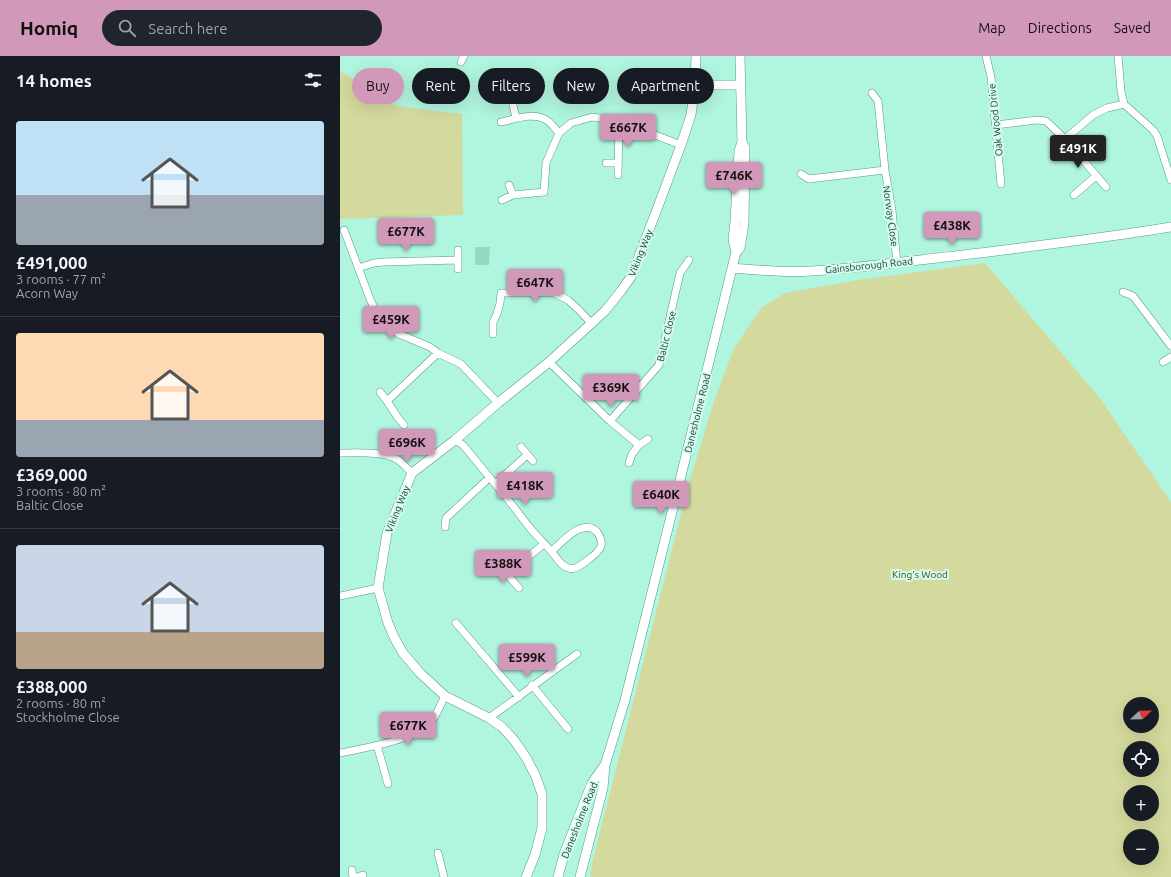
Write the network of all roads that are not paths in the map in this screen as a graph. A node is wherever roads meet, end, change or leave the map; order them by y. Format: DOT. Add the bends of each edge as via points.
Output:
graph roads {
  1 [pos="696,56"];
  2 [pos="740,56"];
  3 [pos="986,56"];
  4 [pos="1118,56"];
  5 [pos="696,68"];
  6 [pos="714,85"];
  7 [pos="741,85"];
  8 [pos="872,93"];
  9 [pos="692,104"];
  10 [pos="1124,104"];
  11 [pos="513,105"];
  12 [pos="516,118"];
  13 [pos="619,121"];
  14 [pos="501,122"];
  15 [pos="996,125"];
  16 [pos="558,133"];
  17 [pos="1065,139"];
  18 [pos="681,145"];
  19 [pos="606,163"];
  20 [pos="618,163"];
  21 [pos="884,170"];
  22 [pos="801,174"];
  23 [pos="618,175"];
  24 [pos="1096,176"];
  25 [pos="1171,180"];
  26 [pos="1002,184"];
  27 [pos="509,185"];
  28 [pos="1106,187"];
  29 [pos="513,195"];
  30 [pos="1074,195"];
  31 [pos="502,200"];
  32 [pos="1171,227"];
  33 [pos="344,230"];
  34 [pos="458,250"];
  35 [pos="458,260"];
  36 [pos="689,260"];
  37 [pos="897,263"];
  38 [pos="358,268"];
  39 [pos="732,268"];
  40 [pos="458,270"];
  41 [pos="1123,292"];
  42 [pos="591,323"];
  43 [pos="493,334"];
  44 [pos="1171,346"];
  45 [pos="438,353"];
  46 [pos="1171,357"];
  47 [pos="548,362"];
  48 [pos="1163,362"];
  49 [pos="380,392"];
  50 [pos="387,401"];
  51 [pos="498,403"];
  52 [pos="610,421"];
  53 [pos="404,425"];
  54 [pos="648,439"];
  55 [pos="455,440"];
  56 [pos="639,445"];
  57 [pos="521,447"];
  58 [pos="340,453"];
  59 [pos="527,454"];
  60 [pos="533,461"];
  61 [pos="629,463"];
  62 [pos="412,473"];
  63 [pos="489,478"];
  64 [pos="495,484"];
  65 [pos="445,527"];
  66 [pos="544,544"];
  67 [pos="552,551"];
  68 [pos="501,568"];
  69 [pos="507,574"];
  70 [pos="378,588"];
  71 [pos="519,588"];
  72 [pos="340,596"];
  73 [pos="456,623"];
  74 [pos="577,654"];
  75 [pos="532,685"];
  76 [pos="445,696"];
  77 [pos="519,697"];
  78 [pos="490,718"];
  79 [pos="568,729"];
  80 [pos="377,745"];
  81 [pos="340,753"];
  82 [pos="605,765"];
  83 [pos="388,784"];
  84 [pos="438,853"];
  85 [pos="444,877"];
  86 [pos="526,877"];
  87 [pos="558,877"];
  88 [pos="580,877"];
  1 -- 5 [label="street, Viking Way"];
  2 -- 7 [label="street, Danesholme Road"];
  3 -- 15 [label="street, Oak Wood Drive"];
  4 -- 10 [label="street"];
  6 -- 7 [label="street"];
  7 -- 39 [label="street, Danesholme Road" via="742,142 739,151 733,240 736,252"];
  8 -- 21 [label="street, Norway Close" via="878,101"];
  9 -- 18 [label="street, Viking Way"];
  10 -- 17 [label="street" via="1107,108 1094,115"];
  10 -- 25 [label="street" via="1158,136"];
  11 -- 12 [label="street"];
  12 -- 14 [label="street"];
  12 -- 16 [label="street" via="523,116 547,120"];
  13 -- 16 [label="street" via="592,117 572,123"];
  13 -- 18 [label="street"];
  13 -- 20 [label="street"];
  15 -- 17 [label="street" via="1042,120"];
  15 -- 26 [label="street, Oak Wood Drive"];
  16 -- 29 [label="street" via="546,163 544,192"];
  17 -- 24 [label="street"];
  18 -- 42 [label="street, Viking Way" via="631,277 614,301"];
  19 -- 20 [label="street"];
  20 -- 23 [label="street"];
  21 -- 22 [label="street" via="809,179"];
  21 -- 37 [label="street, Norway Close" via="892,210"];
  24 -- 28 [label="street"];
  24 -- 30 [label="street"];
  27 -- 29 [label="street"];
  29 -- 31 [label="street"];
  32 -- 37 [label="street, Gainsborough Road"];
  33 -- 38 [label="street"];
  34 -- 35 [label="street"];
  35 -- 38 [label="street" via="384,262"];
  35 -- 40 [label="street"];
  36 -- 52 [label="street, Baltic Close" via="680,273 659,365"];
  37 -- 39 [label="street, Gainsborough Road" via="809,271"];
  38 -- 45 [label="street" via="376,312 391,329"];
  39 -- 82 [label="street, Danesholme Road" via="627,693"];
  41 -- 44 [label="street" via="1133,296"];
  42 -- 43 [label="street" via="568,300 554,293 501,293 493,322"];
  42 -- 47 [label="street, Viking Way"];
  45 -- 50 [label="street"];
  45 -- 51 [label="street" via="460,364"];
  46 -- 48 [label="street"];
  47 -- 51 [label="street, Viking Way"];
  47 -- 52 [label="street"];
  49 -- 50 [label="street"];
  50 -- 53 [label="street"];
  51 -- 55 [label="street, Viking Way"];
  52 -- 56 [label="street"];
  54 -- 56 [label="street"];
  55 -- 62 [label="street, Viking Way"];
  55 -- 63 [label="street" via="463,445"];
  56 -- 61 [label="street"];
  57 -- 59 [label="street"];
  58 -- 62 [label="street" via="389,456 398,459"];
  59 -- 60 [label="street"];
  59 -- 64 [label="street"];
  62 -- 70 [label="street, Viking Way" via="387,533"];
  63 -- 64 [label="street"];
  63 -- 65 [label="street" via="446,518"];
  64 -- 66 [label="street"];
  66 -- 67 [label="street"];
  66 -- 69 [label="street"];
  67 -- 67 [label="street" via="577,529 583,527 594,529 601,542 598,551 582,565 573,569 562,565"];
  68 -- 69 [label="street"];
  69 -- 71 [label="street"];
  70 -- 72 [label="street"];
  70 -- 76 [label="street, Viking Way" via="388,623 403,653"];
  73 -- 77 [label="street"];
  74 -- 75 [label="street"];
  75 -- 77 [label="street"];
  75 -- 79 [label="street"];
  76 -- 78 [label="street, Viking Way"];
  76 -- 80 [label="street" via="430,725 397,740"];
  77 -- 78 [label="street"];
  78 -- 86 [label="street, Viking Way" via="514,740 527,759 542,794 542,828"];
  80 -- 81 [label="street"];
  80 -- 83 [label="street"];
  82 -- 87 [label="street, Danesholme Road" via="592,783 564,854"];
  82 -- 88 [label="street, Danesholme Road" via="602,788"];
  84 -- 85 [label="street"];
}
